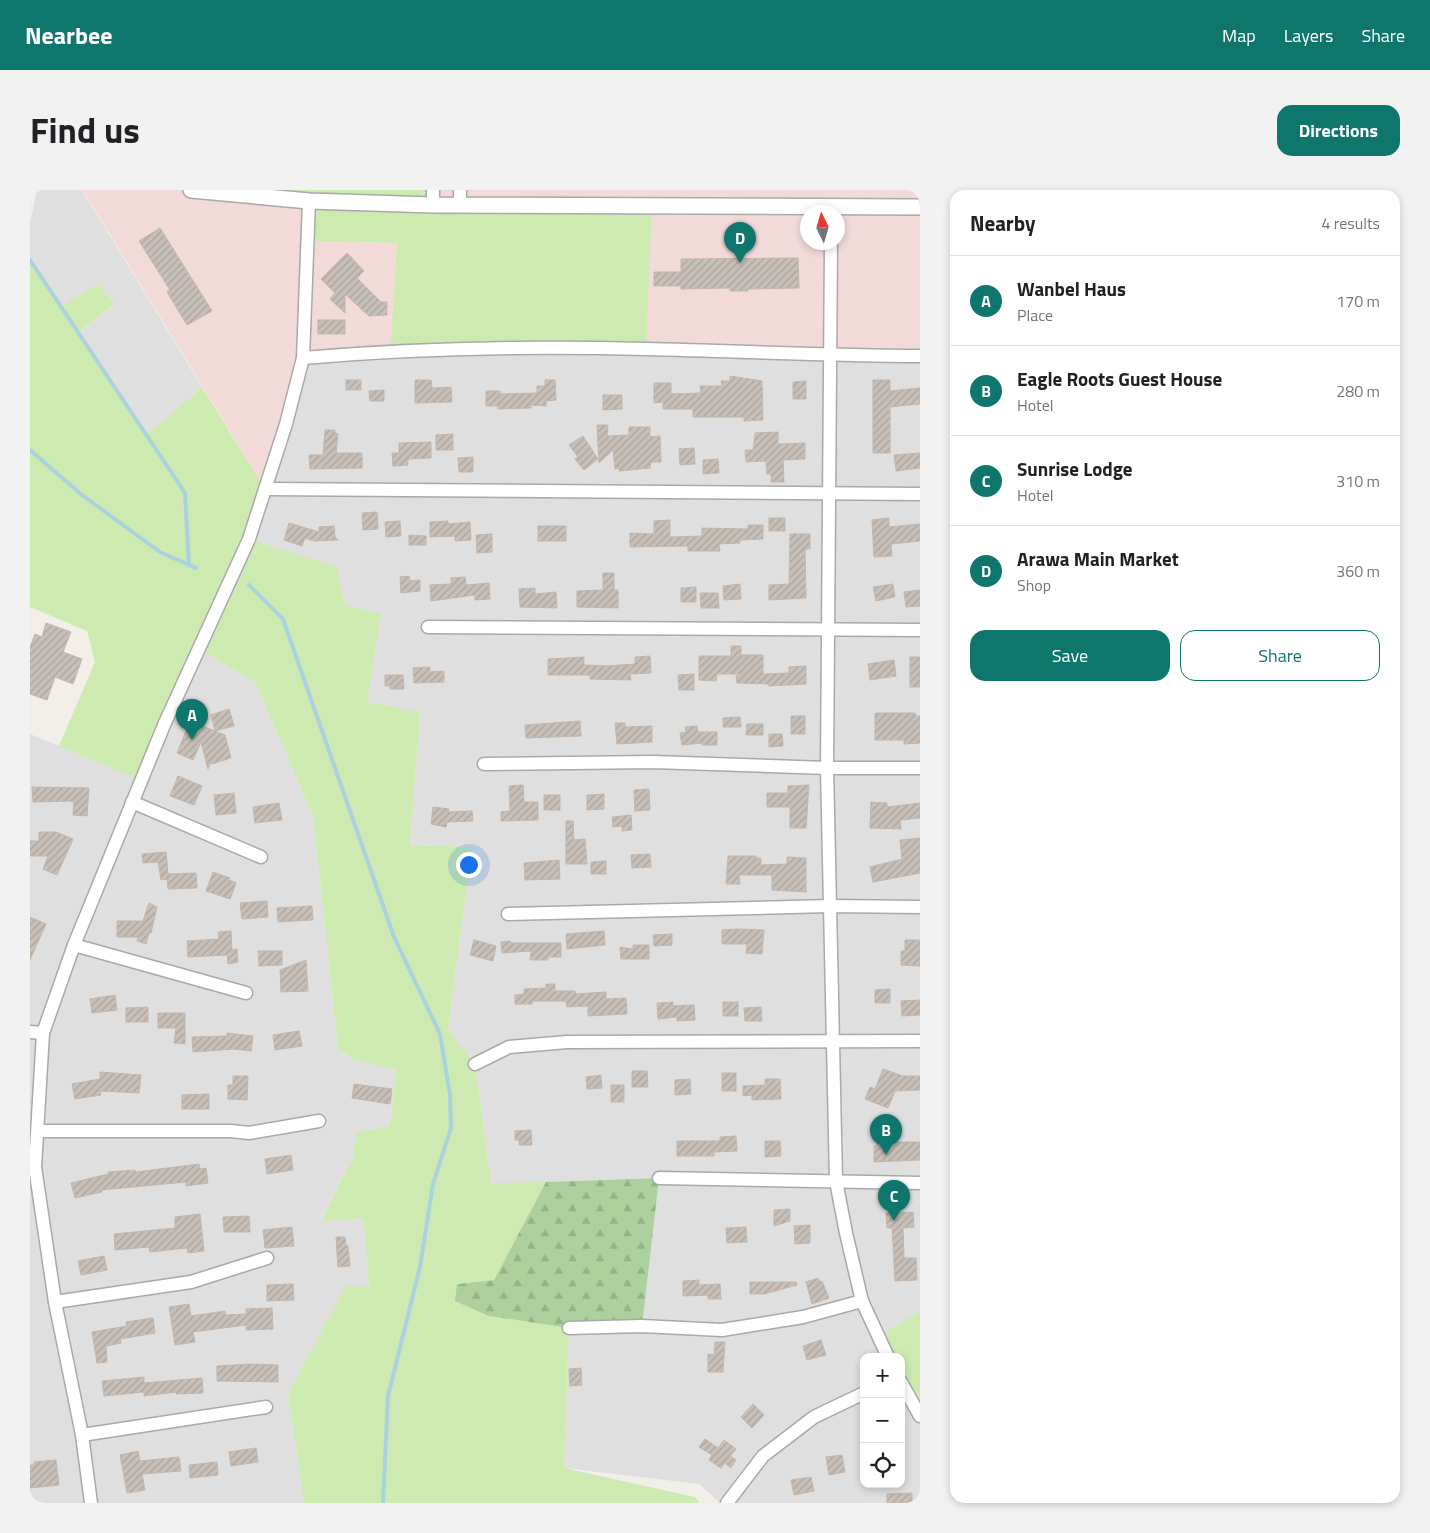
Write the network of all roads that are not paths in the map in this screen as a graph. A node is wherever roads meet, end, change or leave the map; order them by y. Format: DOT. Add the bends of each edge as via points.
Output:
graph roads {
  1 [pos="191,190"];
  2 [pos="433,198"];
  3 [pos="460,198"];
  4 [pos="309,201"];
  5 [pos="920,207"];
  6 [pos="800,208"];
  7 [pos="845,209"];
  8 [pos="831,250"];
  9 [pos="830,356"];
  10 [pos="920,356"];
  11 [pos="303,358"];
  12 [pos="265,489"];
  13 [pos="829,492"];
  14 [pos="920,494"];
  15 [pos="428,627"];
  16 [pos="828,629"];
  17 [pos="920,630"];
  18 [pos="484,764"];
  19 [pos="828,768"];
  20 [pos="920,768"];
  21 [pos="132,802"];
  22 [pos="261,857"];
  23 [pos="830,906"];
  24 [pos="920,907"];
  25 [pos="508,914"];
  26 [pos="74,945"];
  27 [pos="246,993"];
  28 [pos="30,1032"];
  29 [pos="43,1033"];
  30 [pos="834,1040"];
  31 [pos="920,1041"];
  32 [pos="475,1064"];
  33 [pos="319,1121"];
  34 [pos="38,1131"];
  35 [pos="33,1168"];
  36 [pos="659,1178"];
  37 [pos="836,1181"];
  38 [pos="920,1183"];
  39 [pos="267,1258"];
  40 [pos="862,1301"];
  41 [pos="55,1302"];
  42 [pos="569,1328"];
  43 [pos="886,1353"];
  44 [pos="905,1389"];
  45 [pos="860,1395"];
  46 [pos="266,1407"];
  47 [pos="920,1416"];
  48 [pos="82,1435"];
  49 [pos="91,1503"];
  50 [pos="727,1503"];
  1 -- 4 [label="street"];
  2 -- 3 [label="street"];
  2 -- 4 [label="street"];
  3 -- 6 [label="street"];
  4 -- 11 [label="street"];
  5 -- 7 [label="street"];
  8 -- 9 [label="street"];
  9 -- 10 [label="street"];
  9 -- 11 [label="street" via="636,349 390,350"];
  9 -- 13 [label="street"];
  11 -- 12 [label="street"];
  12 -- 13 [label="street"];
  12 -- 21 [label="street" via="249,539 167,716"];
  13 -- 14 [label="street"];
  13 -- 16 [label="street"];
  15 -- 16 [label="street"];
  16 -- 17 [label="street"];
  16 -- 19 [label="street"];
  18 -- 19 [label="street" via="653,762"];
  19 -- 20 [label="street"];
  19 -- 23 [label="street"];
  21 -- 22 [label="street"];
  21 -- 26 [label="street"];
  23 -- 24 [label="street"];
  23 -- 25 [label="street"];
  23 -- 30 [label="street"];
  26 -- 27 [label="street"];
  26 -- 29 [label="street"];
  28 -- 29 [label="street"];
  29 -- 34 [label="street"];
  30 -- 31 [label="street"];
  30 -- 32 [label="street" via="567,1042 509,1047"];
  30 -- 37 [label="street"];
  33 -- 34 [label="street" via="250,1133"];
  34 -- 35 [label="street"];
  35 -- 41 [label="street"];
  36 -- 37 [label="street"];
  37 -- 38 [label="street"];
  37 -- 40 [label="street"];
  39 -- 41 [label="street" via="191,1282"];
  40 -- 42 [label="street" via="803,1317 722,1330 642,1326"];
  40 -- 43 [label="street"];
  41 -- 48 [label="street"];
  44 -- 47 [label="street"];
  45 -- 50 [label="street" via="814,1417 764,1456"];
  46 -- 48 [label="street"];
  48 -- 49 [label="street"];
}
